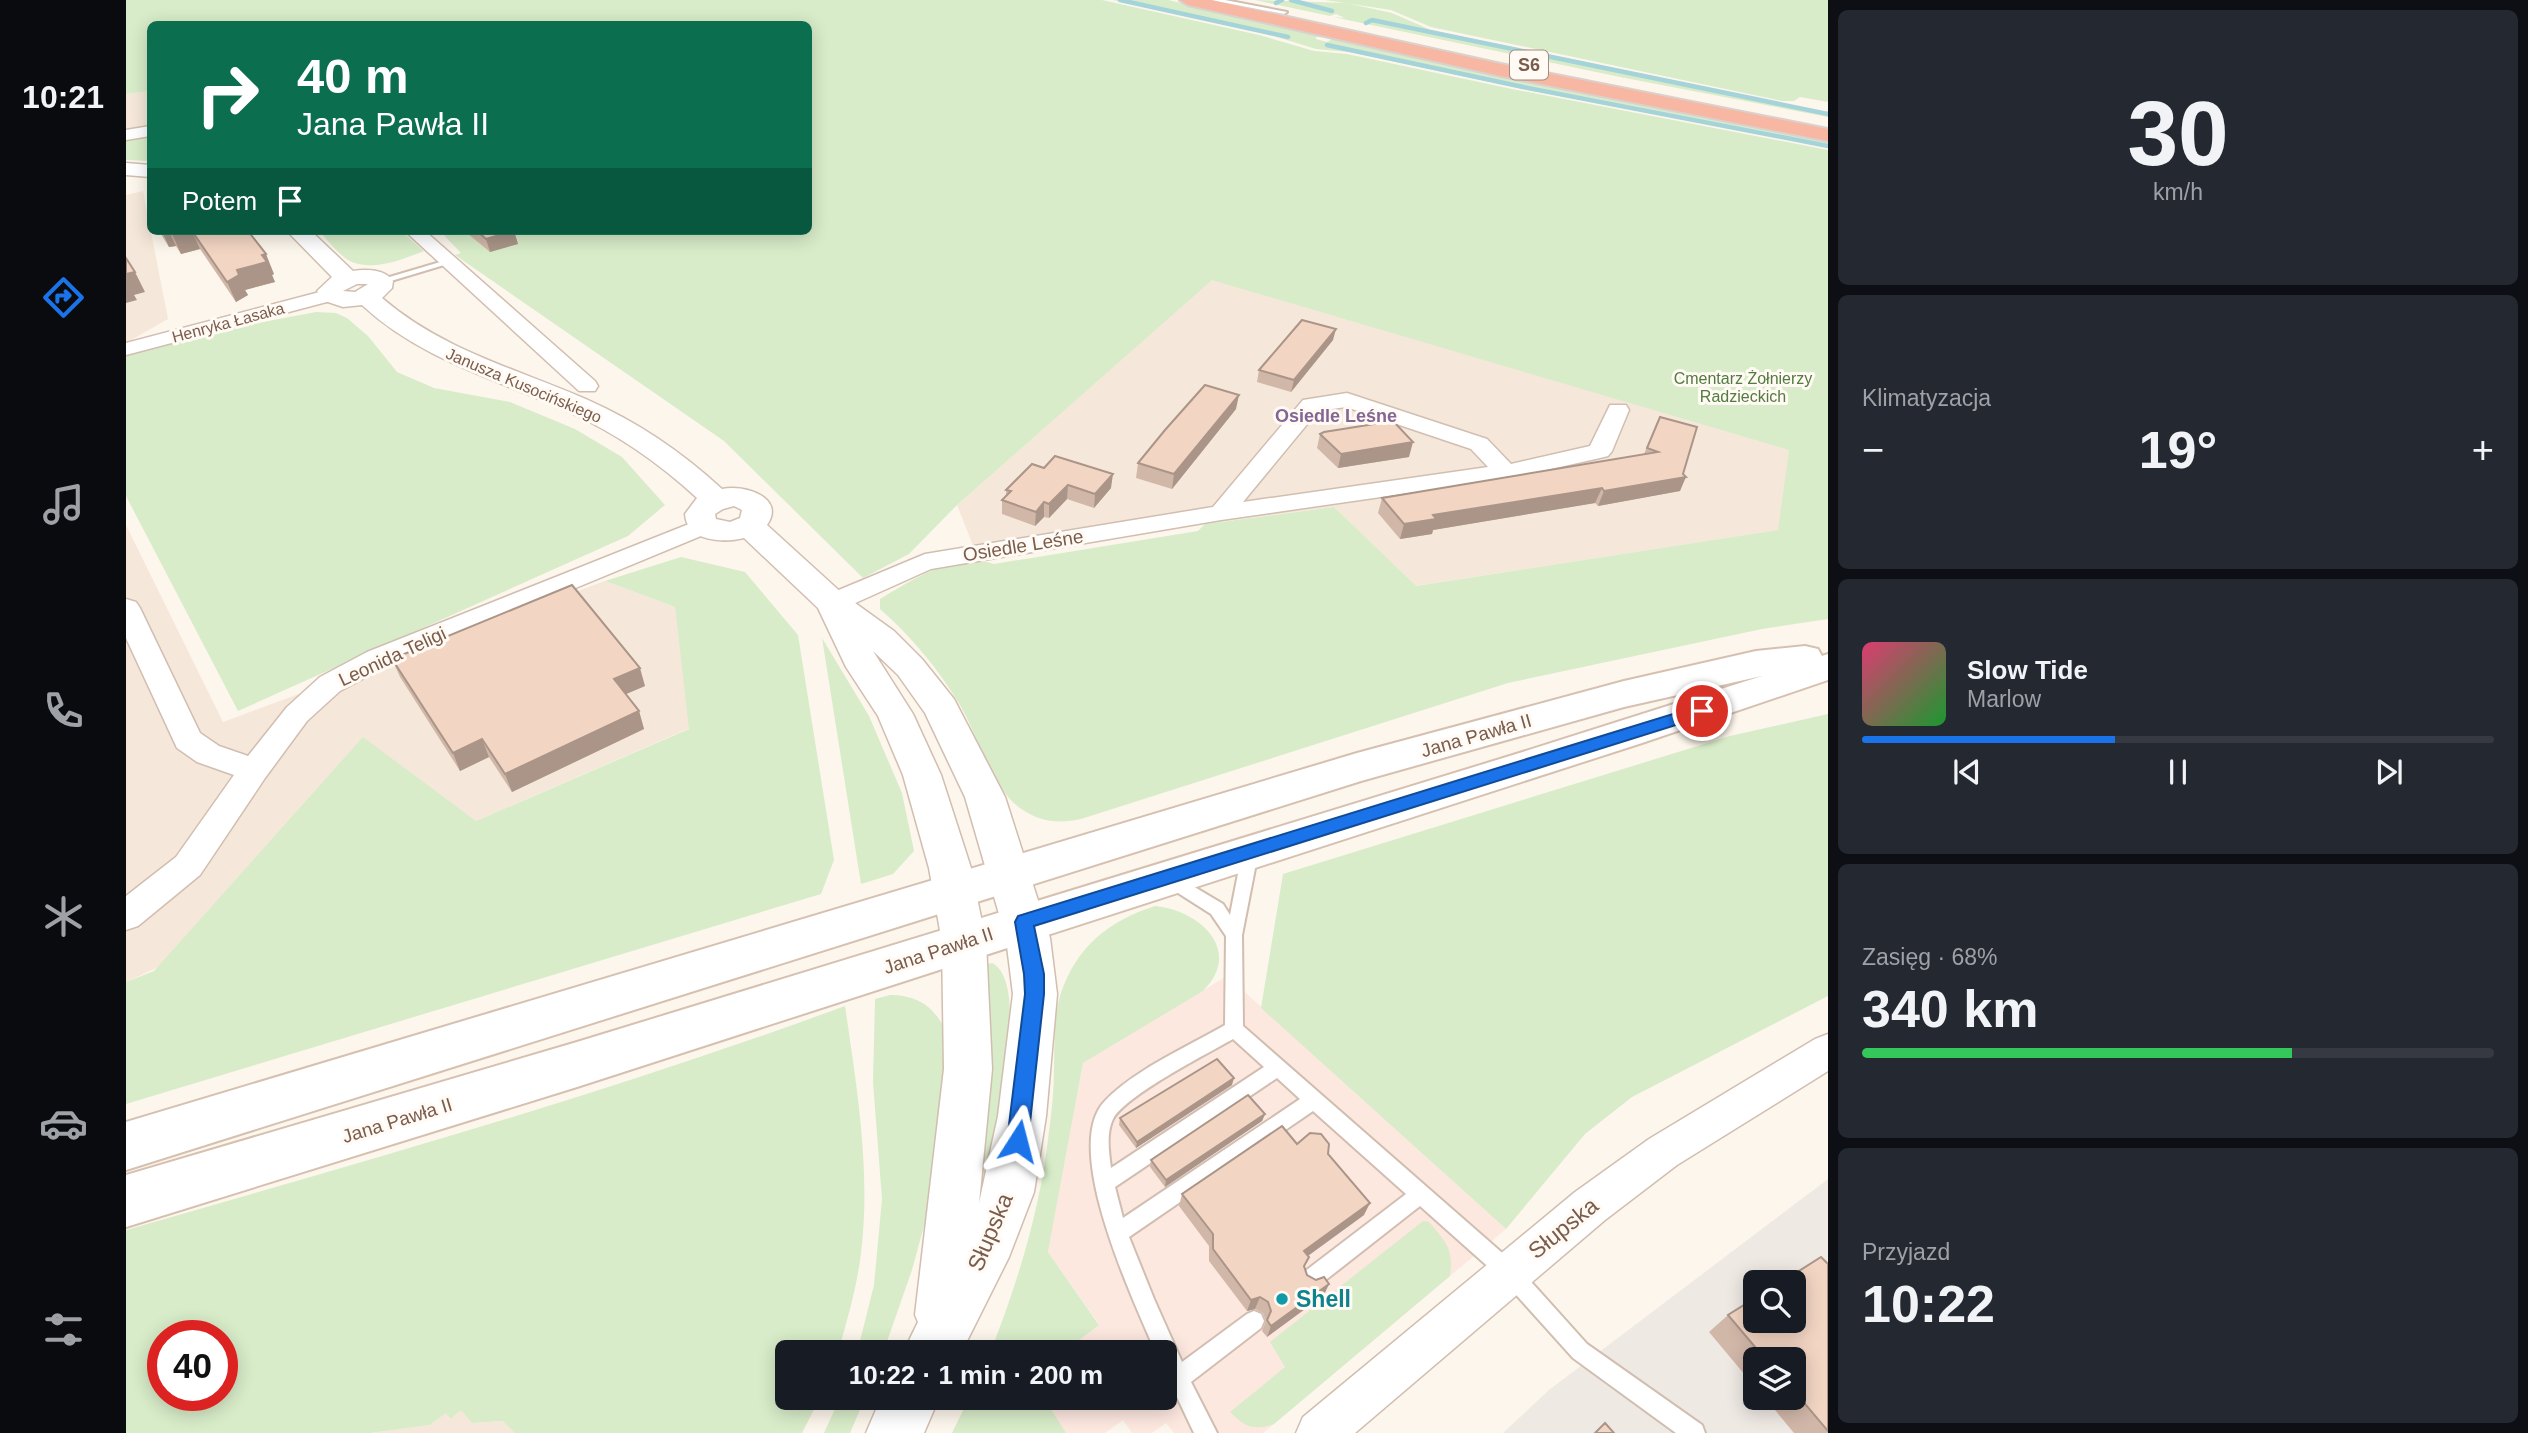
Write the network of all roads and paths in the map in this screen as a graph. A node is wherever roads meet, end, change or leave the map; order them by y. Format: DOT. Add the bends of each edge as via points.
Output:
graph roads {
  1 [pos="1188,0"];
  2 [pos="1208,0"];
  3 [pos="1214,0"];
  4 [pos="1232,0"];
  5 [pos="1277,15"];
  6 [pos="1828,123"];
  7 [pos="147,132"];
  8 [pos="126,135"];
  9 [pos="1828,135"];
  10 [pos="126,169"];
  11 [pos="147,172"];
  12 [pos="302,235"];
  13 [pos="419,235"];
  14 [pos="450,262"];
  15 [pos="356,288"];
  16 [pos="126,349"];
  17 [pos="587,386"];
  18 [pos="1618,410"];
  19 [pos="1507,472"];
  20 [pos="710,513"];
  21 [pos="1221,513"];
  22 [pos="832,603"];
  23 [pos="126,608"];
  24 [pos="1828,655"];
  25 [pos="1828,667"];
  26 [pos="254,770"];
  27 [pos="1251,851"];
  28 [pos="1009,876"];
  29 [pos="1166,877"];
  30 [pos="126,916"];
  31 [pos="959,917"];
  32 [pos="1024,922"];
  33 [pos="1234,935"];
  34 [pos="1234,1029"];
  35 [pos="1828,1051"];
  36 [pos="1277,1068"];
  37 [pos="1314,1100"];
  38 [pos="126,1146"];
  39 [pos="1103,1184"];
  40 [pos="1421,1194"];
  41 [pos="126,1201"];
  42 [pos="1119,1232"];
  43 [pos="1509,1272"];
  44 [pos="1311,1279"];
  45 [pos="1254,1321"];
  46 [pos="935,1340"];
  47 [pos="937,1340"];
  48 [pos="1179,1378"];
  49 [pos="906,1410"];
  50 [pos="895,1433"];
  51 [pos="1206,1433"];
  52 [pos="1319,1433"];
  53 [pos="1694,1433"];
  1 -- 5 [label="highway, S6"];
  2 -- 5 [label="lane"];
  3 -- 5 [label="lane"];
  4 -- 5 [label="highway, S6"];
  5 -- 6 [label="highway, S6"];
  5 -- 9 [label="highway, S6" via="1541,78"];
  7 -- 8 [label="street"];
  10 -- 11 [label="street"];
  12 -- 15 [label="street, Janusza Kusocińskiego"];
  13 -- 14 [label="street, Janusza Kusocińskiego"];
  14 -- 15 [label="lane"];
  14 -- 17 [label="street, Janusza Kusocińskiego"];
  15 -- 16 [label="street, Henryka Łasaka"];
  15 -- 20 [label="street, Janusza Kusocińskiego" via="429,345 611,422 658,452"];
  18 -- 19 [label="street, Osiedle Leśne" via="1600,451"];
  19 -- 21 [label="street, Osiedle Leśne"];
  19 -- 21 [label="street" via="1479,443 1347,400 1311,405"];
  20 -- 22 [label="street" via="725,532 749,526"];
  20 -- 26 [label="street, Leonida Teligi" via="330,684 297,714"];
  21 -- 22 [label="street, Osiedle Leśne" via="925,562"];
  22 -- 28 [label="street" via="882,639 941,708 985,797"];
  22 -- 31 [label="street" via="910,745 941,833"];
  23 -- 26 [label="street" via="188,740 208,754"];
  24 -- 28 [label="main road, Jana Pawła II" via="1756,664 1624,694 1357,768"];
  25 -- 27 [label="main road, Jana Pawła II" via="1702,711"];
  26 -- 30 [label="street, Leonida Teligi" via="188,866"];
  27 -- 29 [label="main road, Jana Pawła II"];
  27 -- 33 [label="lane"];
  28 -- 31 [label="main road, Jana Pawła II"];
  28 -- 32 [label="street, Słupska"];
  29 -- 32 [label="main road, Jana Pawła II"];
  29 -- 33 [label="lane" via="1217,909"];
  31 -- 32 [label="main road, Jana Pawła II"];
  31 -- 38 [label="main road, Jana Pawła II"];
  31 -- 41 [label="main road, Jana Pawła II" via="673,1036"];
  31 -- 46 [label="street, Słupska" via="968,1069"];
  32 -- 47 [label="street, Słupska" via="1035,994 1009,1192 991,1240"];
  33 -- 34 [label="lane"];
  34 -- 36 [label="lane"];
  34 -- 39 [label="lane" via="1123,1096 1103,1117 1098,1142"];
  35 -- 43 [label="street, Słupska" via="1662,1152"];
  36 -- 37 [label="lane"];
  36 -- 39 [label="lane"];
  37 -- 40 [label="lane"];
  37 -- 42 [label="lane"];
  39 -- 42 [label="lane"];
  40 -- 43 [label="lane"];
  40 -- 44 [label="lane"];
  42 -- 48 [label="lane"];
  43 -- 52 [label="street, Słupska"];
  43 -- 53 [label="lane" via="1580,1351"];
  45 -- 48 [label="lane"];
  48 -- 51 [label="lane"];
  49 -- 50 [label="street"];
}
